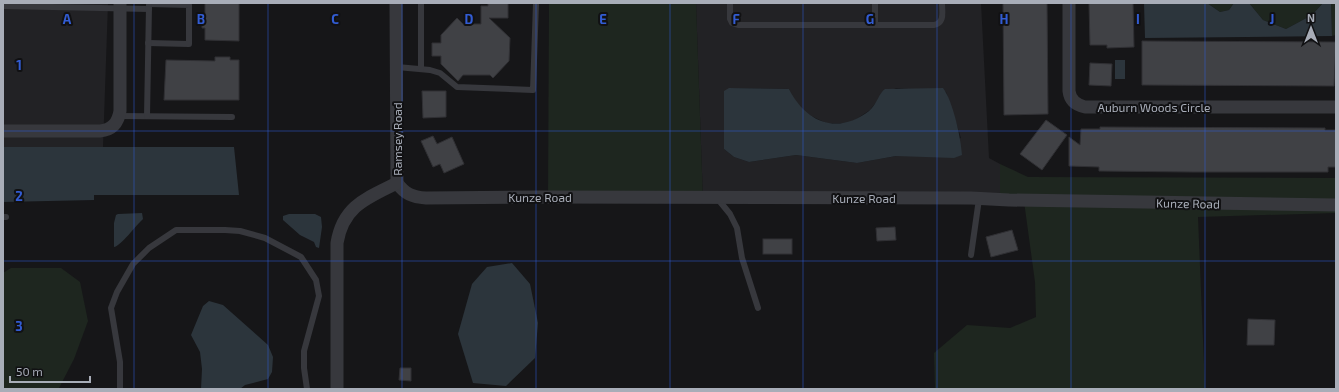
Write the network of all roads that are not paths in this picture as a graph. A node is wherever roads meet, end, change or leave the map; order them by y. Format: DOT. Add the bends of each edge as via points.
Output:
graph roads {
  1 [pos="396,3"];
  2 [pos="422,3"];
  3 [pos="536,3"];
  4 [pos="730,3"];
  5 [pos="875,3"];
  6 [pos="942,3"];
  7 [pos="1069,3"];
  8 [pos="149,5"];
  9 [pos="3,6"];
  10 [pos="120,6"];
  11 [pos="875,25"];
  12 [pos="148,43"];
  13 [pos="397,67"];
  14 [pos="421,69"];
  15 [pos="1336,107"];
  16 [pos="119,116"];
  17 [pos="147,116"];
  18 [pos="232,117"];
  19 [pos="3,131"];
  20 [pos="397,184"];
  21 [pos="717,198"];
  22 [pos="979,199"];
  23 [pos="1336,205"];
  24 [pos="971,255"];
  25 [pos="758,308"];
  26 [pos="120,389"];
  27 [pos="307,389"];
  28 [pos="337,389"];
  1 -- 13 [label="street, Ramsey Road"];
  2 -- 14 [label="lane"];
  3 -- 14 [label="lane" via="533,90 457,87 440,73"];
  4 -- 11 [label="lane" via="730,19 738,25"];
  5 -- 11 [label="lane"];
  6 -- 11 [label="lane" via="942,21 939,24"];
  7 -- 15 [label="street, Auburn Woods Circle" via="1069,91 1071,98 1078,105"];
  8 -- 10 [label="lane"];
  8 -- 12 [label="lane"];
  8 -- 12 [label="lane" via="189,5 189,44"];
  9 -- 10 [label="lane"];
  10 -- 16 [label="street"];
  12 -- 17 [label="lane"];
  13 -- 14 [label="lane"];
  13 -- 20 [label="street, Ramsey Road"];
  16 -- 17 [label="lane"];
  16 -- 19 [label="street" via="113,127 105,130"];
  17 -- 18 [label="lane"];
  20 -- 21 [label="street, Kunze Road" via="410,196 426,198"];
  20 -- 28 [label="street, Ramsey Road" via="364,200 354,208 347,214 339,232"];
  21 -- 22 [label="street, Kunze Road"];
  21 -- 25 [label="lane" via="737,228 742,258"];
  22 -- 23 [label="street, Kunze Road"];
  22 -- 24 [label="lane"];
  26 -- 27 [label="lane" via="120,362 111,308 133,264 149,248 176,230 225,230 266,238 301,257 316,280 319,296 304,352"];
}
